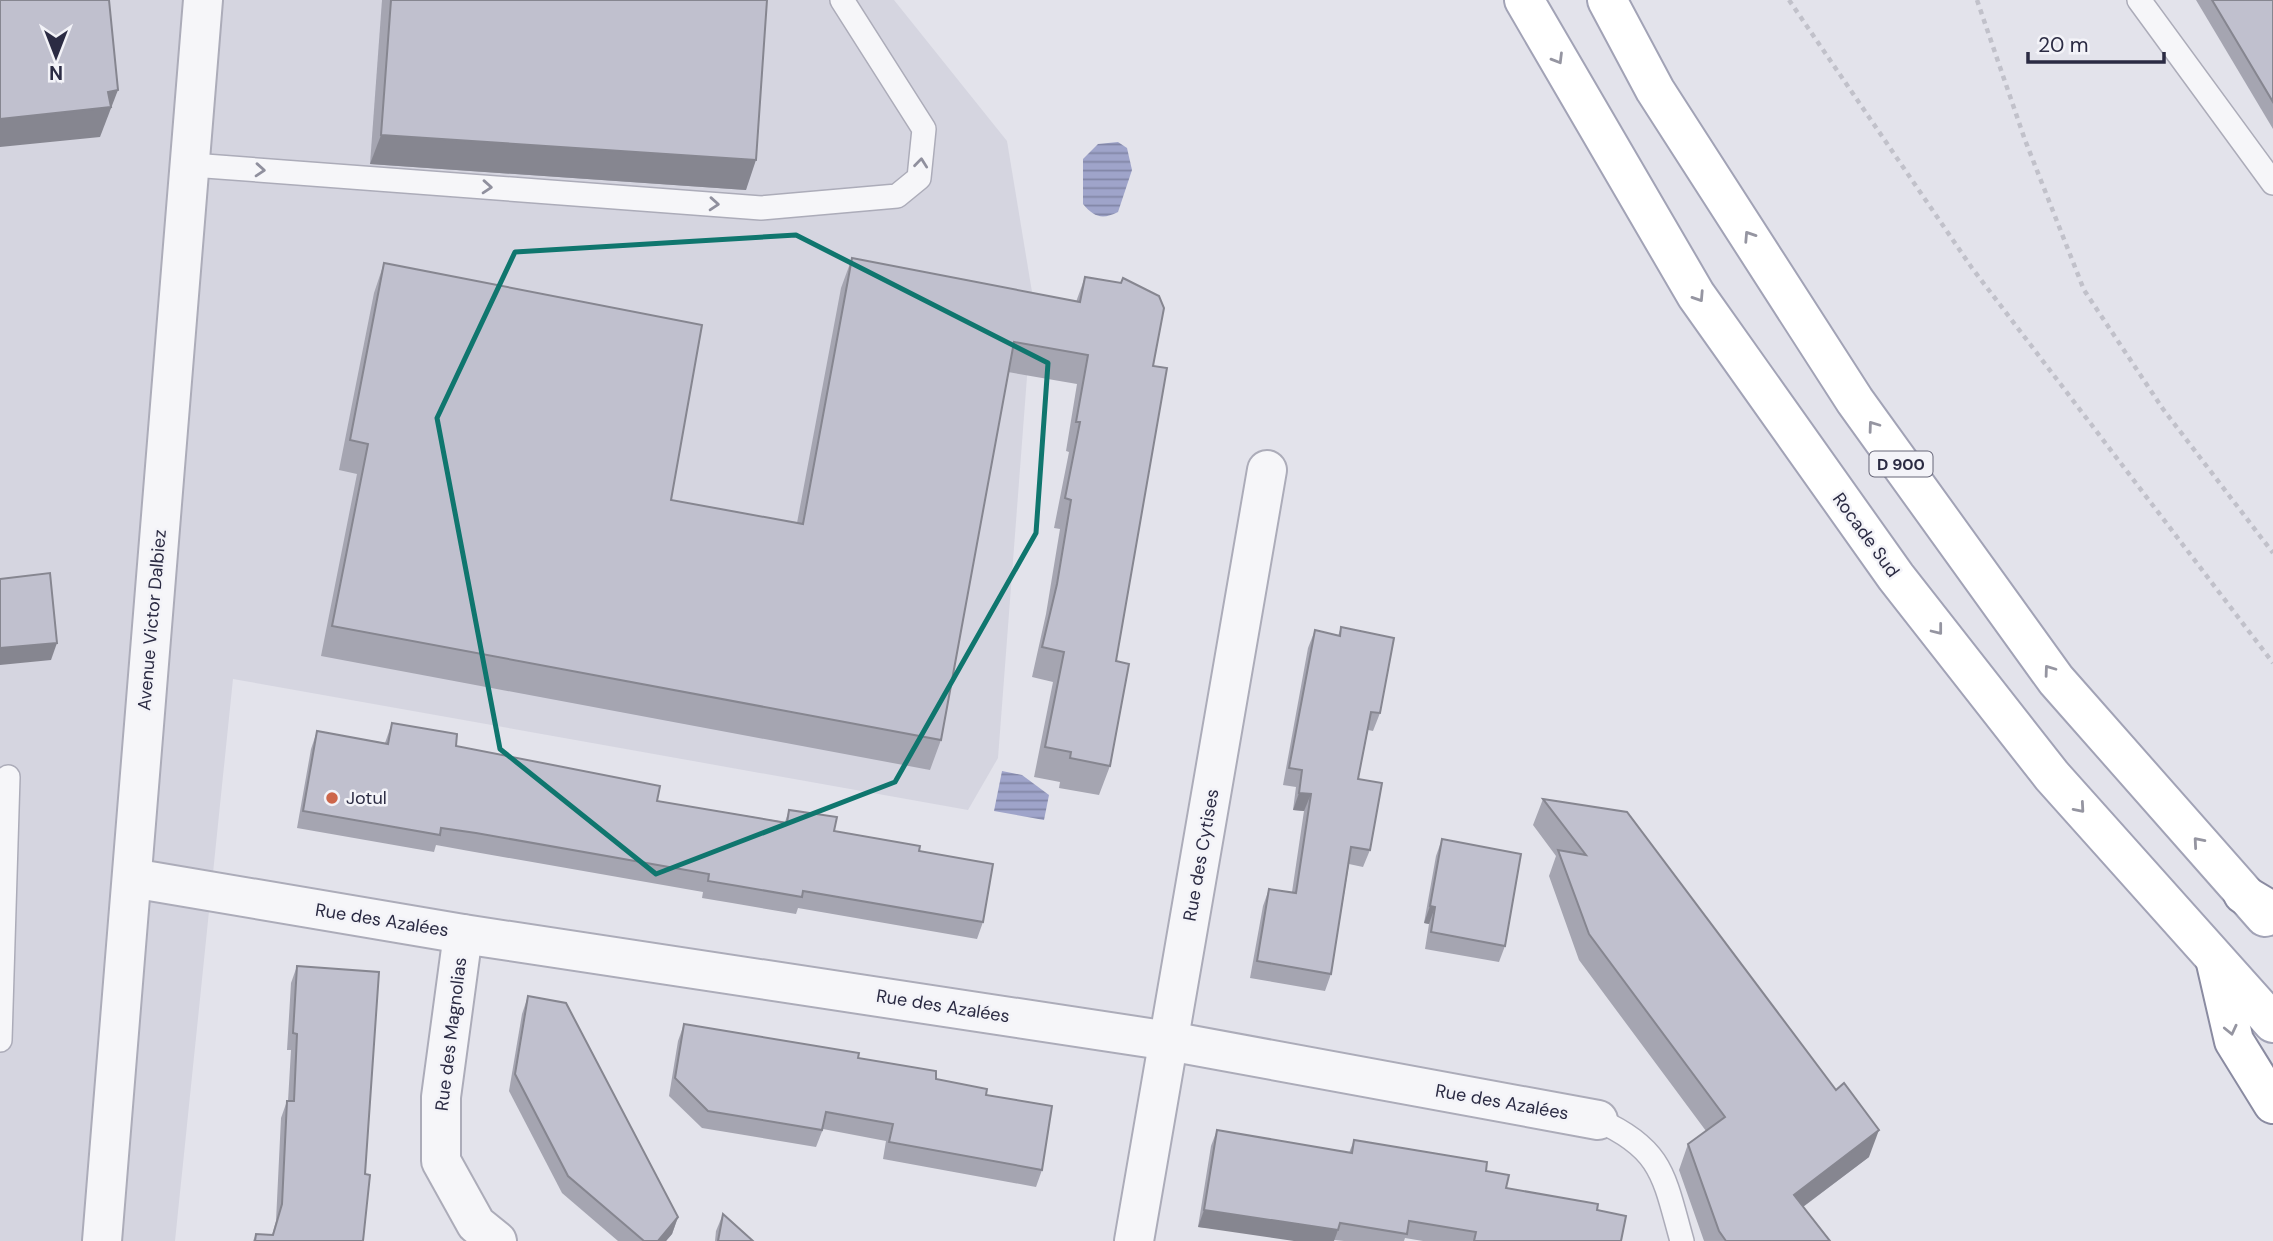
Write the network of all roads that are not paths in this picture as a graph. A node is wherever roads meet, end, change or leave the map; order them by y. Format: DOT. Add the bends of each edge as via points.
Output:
graph roads {
  1 [pos="204,0"];
  2 [pos="842,0"];
  3 [pos="1524,0"];
  4 [pos="1607,0"];
  5 [pos="2139,0"];
  6 [pos="192,165"];
  7 [pos="2273,183"];
  8 [pos="1266,470"];
  9 [pos="8,777"];
  10 [pos="132,878"];
  11 [pos="2258,903"];
  12 [pos="2273,926"];
  13 [pos="463,933"];
  14 [pos="2216,963"];
  15 [pos="2273,1023"];
  16 [pos="0,1040"];
  17 [pos="1169,1041"];
  18 [pos="2273,1104"];
  19 [pos="1598,1120"];
  20 [pos="102,1241"];
  21 [pos="497,1241"];
  22 [pos="1135,1241"];
  23 [pos="1682,1241"];
  1 -- 6 [label="street, Avenue Victor Dalbiez"];
  6 -- 2 [label="lane, one-way" via="761,208 897,196 919,178 924,129"];
  3 -- 14 [label="main road, Rocade Sud, one-way" via="1696,295 1805,452 2052,776"];
  11 -- 4 [label="main road, D 900, one-way" via="2056,680 1855,401 1655,90"];
  5 -- 7 [label="lane"];
  6 -- 10 [label="street, Avenue Victor Dalbiez"];
  8 -- 17 [label="street, Rue des Cytises"];
  9 -- 16 [label="lane"];
  10 -- 13 [label="street, Rue des Azalées"];
  10 -- 20 [label="street, Avenue Victor Dalbiez"];
  11 -- 12 [label="main road, D 900"];
  13 -- 17 [label="street, Rue des Azalées"];
  13 -- 21 [label="street, Rue des Magnolias" via="441,1097 441,1161 476,1224"];
  14 -- 15 [label="main road, Rocade Sud"];
  14 -- 18 [label="main road, one-way" via="2234,1041"];
  17 -- 19 [label="street, Rue des Azalées"];
  17 -- 22 [label="street, Rue des Cytises"];
  19 -- 23 [label="lane, Rue des Azalées" via="1628,1133 1662,1170"];
}
